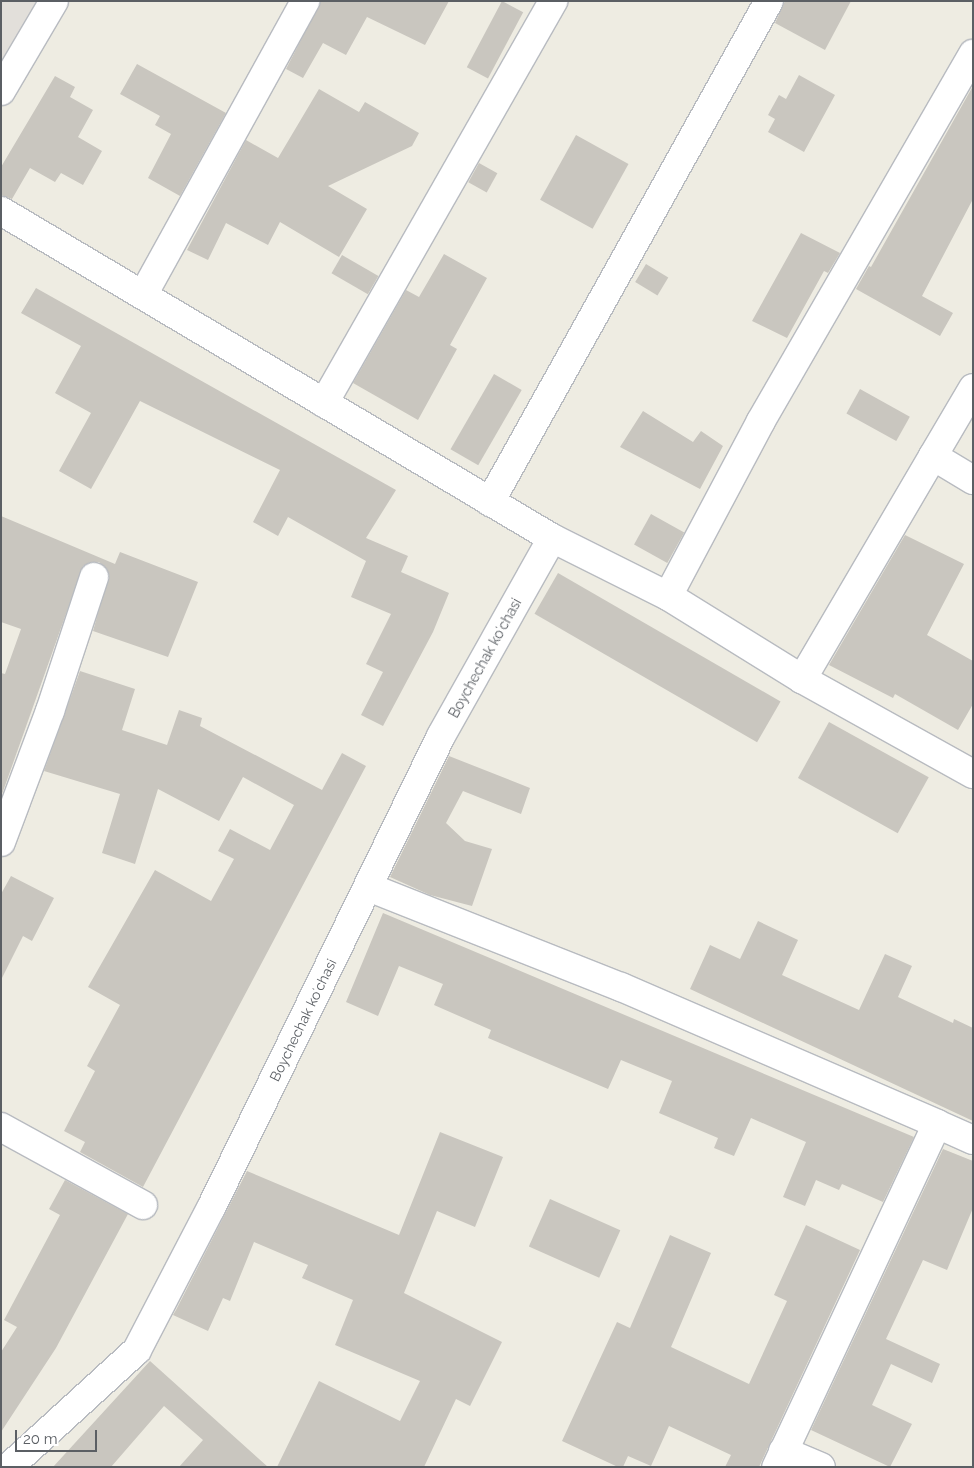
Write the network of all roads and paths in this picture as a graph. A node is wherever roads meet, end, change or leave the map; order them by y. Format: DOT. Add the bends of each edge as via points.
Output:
graph roads {
  1 [pos="54,1"];
  2 [pos="305,1"];
  3 [pos="553,1"];
  4 [pos="770,1"];
  5 [pos="973,54"];
  6 [pos="1,91"];
  7 [pos="1,211"];
  8 [pos="143,295"];
  9 [pos="973,388"];
  10 [pos="324,403"];
  11 [pos="933,456"];
  12 [pos="973,480"];
  13 [pos="490,502"];
  14 [pos="552,538"];
  15 [pos="94,577"];
  16 [pos="668,596"];
  17 [pos="802,679"];
  18 [pos="973,774"];
  19 [pos="1,842"];
  20 [pos="368,887"];
  21 [pos="937,1124"];
  22 [pos="1,1127"];
  23 [pos="973,1140"];
  24 [pos="143,1206"];
  25 [pos="779,1459"];
  26 [pos="9,1467"];
  27 [pos="821,1467"];
  1 -- 6 [label="street"];
  2 -- 8 [label="street"];
  3 -- 10 [label="street"];
  4 -- 13 [label="street"];
  5 -- 16 [label="street" via="761,421"];
  7 -- 8 [label="street"];
  8 -- 10 [label="street"];
  9 -- 11 [label="street"];
  10 -- 13 [label="street"];
  11 -- 12 [label="street"];
  11 -- 17 [label="street"];
  13 -- 14 [label="street"];
  14 -- 16 [label="street"];
  14 -- 20 [label="street, Boychechak koʻchasi" via="441,736"];
  15 -- 19 [label="street" via="50,712"];
  16 -- 17 [label="street"];
  17 -- 18 [label="street"];
  20 -- 21 [label="street" via="621,987"];
  20 -- 26 [label="street, Boychechak koʻchasi" via="211,1208 137,1350"];
  21 -- 23 [label="street"];
  21 -- 25 [label="street"];
  22 -- 24 [label="street"];
  25 -- 27 [label="street"];
}
